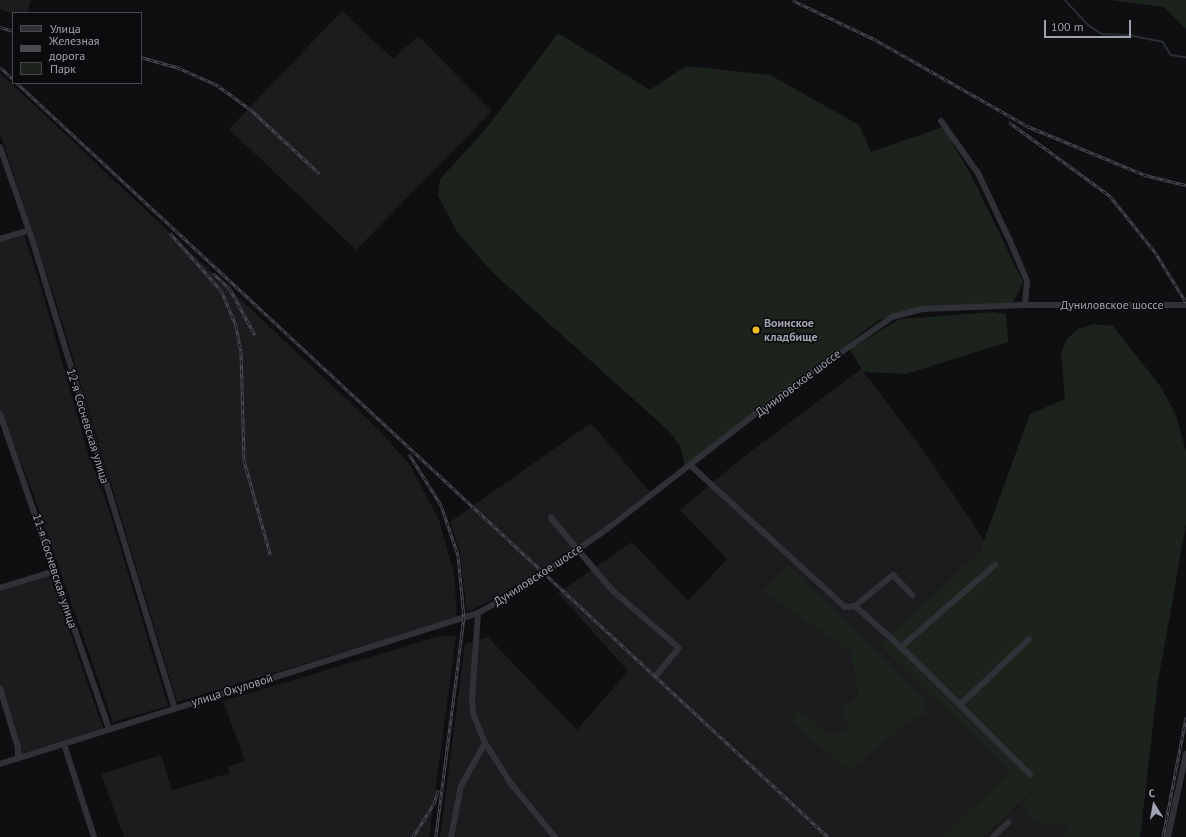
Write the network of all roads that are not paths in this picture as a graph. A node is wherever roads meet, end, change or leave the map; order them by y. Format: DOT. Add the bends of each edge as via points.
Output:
graph roads {
  1 [pos="942,121"];
  2 [pos="0,146"];
  3 [pos="27,231"];
  4 [pos="0,239"];
  5 [pos="1025,305"];
  6 [pos="1186,305"];
  7 [pos="0,414"];
  8 [pos="690,466"];
  9 [pos="551,518"];
  10 [pos="579,550"];
  11 [pos="995,565"];
  12 [pos="55,571"];
  13 [pos="0,588"];
  14 [pos="912,595"];
  15 [pos="855,606"];
  16 [pos="478,613"];
  17 [pos="464,617"];
  18 [pos="1029,639"];
  19 [pos="901,648"];
  20 [pos="657,674"];
  21 [pos="0,688"];
  22 [pos="960,705"];
  23 [pos="174,707"];
  24 [pos="110,729"];
  25 [pos="485,743"];
  26 [pos="64,744"];
  27 [pos="1186,754"];
  28 [pos="18,759"];
  29 [pos="0,764"];
  30 [pos="1030,774"];
  31 [pos="1008,823"];
  32 [pos="94,837"];
  33 [pos="451,837"];
  34 [pos="555,837"];
  35 [pos="993,837"];
  36 [pos="1168,837"];
  1 -- 5 [label="street" via="978,173 1010,241 1027,282"];
  2 -- 3 [label="street, 12-я Сосневская улица"];
  3 -- 4 [label="street"];
  3 -- 23 [label="street, 12-я Сосневская улица"];
  5 -- 6 [label="street, Дуниловское шоссе"];
  5 -- 8 [label="street, Дуниловское шоссе" via="921,309 892,317 834,355"];
  7 -- 12 [label="street, 11-я Сосневская улица"];
  8 -- 10 [label="street, Дуниловское шоссе"];
  8 -- 15 [label="street" via="845,607"];
  9 -- 10 [label="street"];
  10 -- 16 [label="street, Дуниловское шоссе" via="522,588"];
  10 -- 20 [label="street" via="613,591 679,648"];
  11 -- 19 [label="street"];
  12 -- 13 [label="street"];
  12 -- 24 [label="street, 11-я Сосневская улица"];
  14 -- 15 [label="street" via="893,575"];
  15 -- 19 [label="street"];
  16 -- 17 [label="street, Дуниловское шоссе"];
  16 -- 25 [label="street" via="472,699"];
  17 -- 23 [label="street, улица Окуловой"];
  18 -- 22 [label="street"];
  19 -- 22 [label="street"];
  21 -- 28 [label="street" via="18,748"];
  22 -- 30 [label="street"];
  23 -- 24 [label="street, улица Окуловой"];
  24 -- 26 [label="street, улица Окуловой"];
  25 -- 33 [label="street" via="461,786"];
  25 -- 34 [label="street" via="512,785"];
  26 -- 28 [label="street, улица Окуловой"];
  26 -- 32 [label="street"];
  27 -- 36 [label="street"];
  28 -- 29 [label="street, улица Окуловой"];
  31 -- 35 [label="street"];
}
